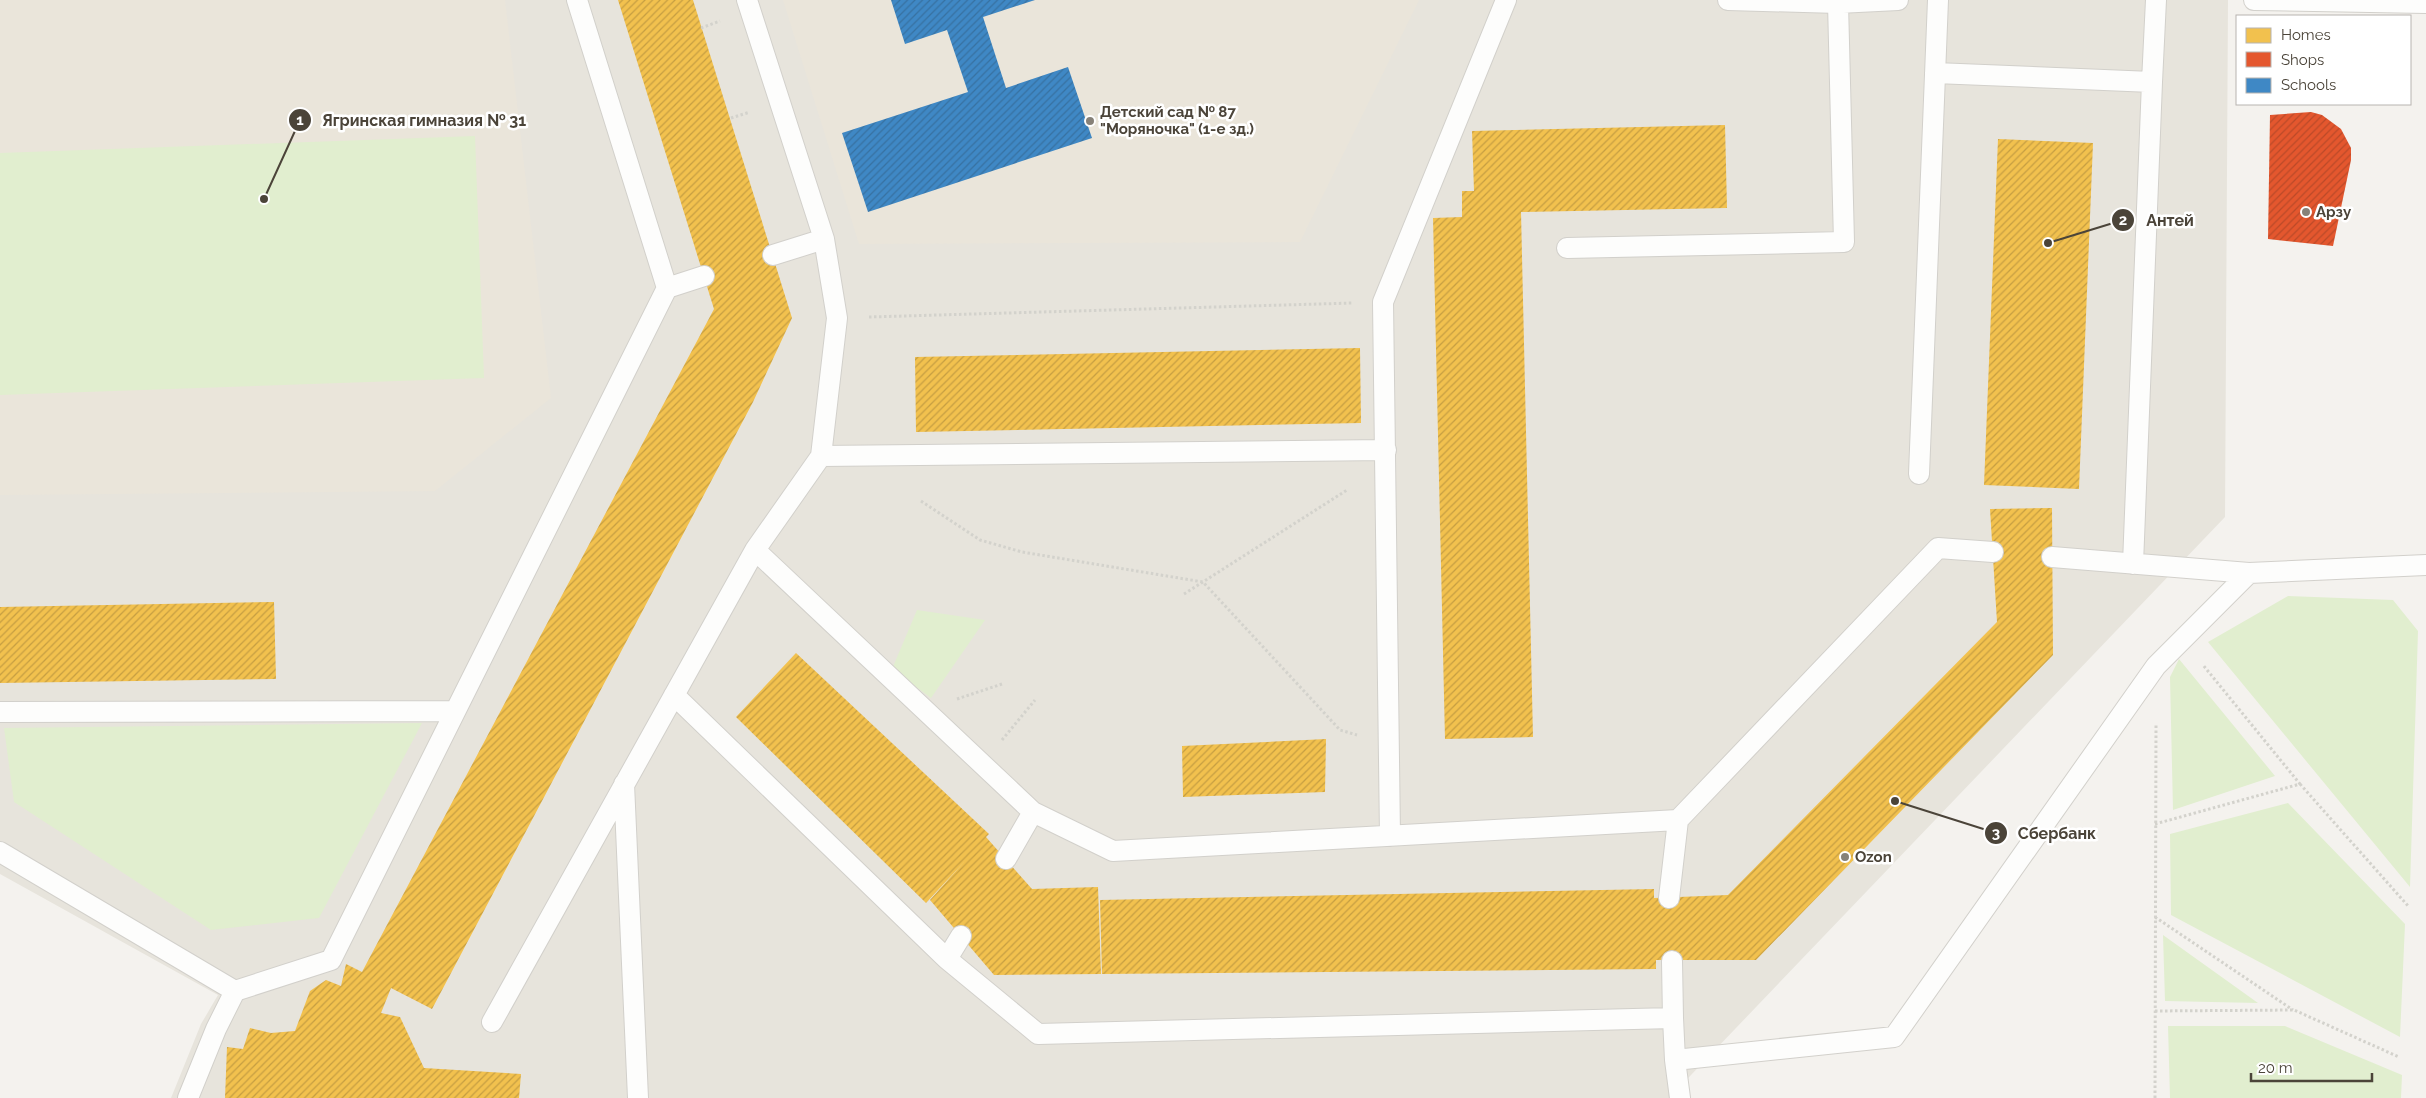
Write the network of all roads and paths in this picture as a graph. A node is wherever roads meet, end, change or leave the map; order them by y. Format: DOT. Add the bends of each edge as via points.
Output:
graph roads {
  1 [pos="577,0"];
  2 [pos="747,0"];
  3 [pos="1506,0"];
  4 [pos="1728,0"];
  5 [pos="1898,0"];
  6 [pos="1938,0"];
  7 [pos="2156,0"];
  8 [pos="2254,0"];
  9 [pos="1838,3"];
  10 [pos="2426,4"];
  11 [pos="1935,73"];
  12 [pos="2152,82"];
  13 [pos="824,239"];
  14 [pos="1567,248"];
  15 [pos="772,255"];
  16 [pos="704,276"];
  17 [pos="667,288"];
  18 [pos="1384,302"];
  19 [pos="837,318"];
  20 [pos="1386,450"];
  21 [pos="820,456"];
  22 [pos="1919,474"];
  23 [pos="1348,490"];
  24 [pos="921,501"];
  25 [pos="755,550"];
  26 [pos="1993,552"];
  27 [pos="2052,557"];
  28 [pos="2133,564"];
  29 [pos="2426,565"];
  30 [pos="2249,573"];
  31 [pos="1203,582"];
  32 [pos="1184,594"];
  33 [pos="2182,640"];
  34 [pos="1002,684"];
  35 [pos="674,695"];
  36 [pos="1035,700"];
  37 [pos="924,709"];
  38 [pos="455,710"];
  39 [pos="0,712"];
  40 [pos="2156,716"];
  41 [pos="1390,744"];
  42 [pos="983,765"];
  43 [pos="624,784"];
  44 [pos="2300,784"];
  45 [pos="1033,812"];
  46 [pos="1678,820"];
  47 [pos="2155,824"];
  48 [pos="1390,836"];
  49 [pos="0,852"];
  50 [pos="1006,859"];
  51 [pos="1670,898"];
  52 [pos="2409,907"];
  53 [pos="2155,917"];
  54 [pos="961,936"];
  55 [pos="947,959"];
  56 [pos="1672,960"];
  57 [pos="236,991"];
  58 [pos="2294,1010"];
  59 [pos="2155,1011"];
  60 [pos="1673,1018"];
  61 [pos="492,1022"];
  62 [pos="2399,1057"];
  63 [pos="1676,1060"];
  64 [pos="188,1098"];
  65 [pos="638,1098"];
  66 [pos="1680,1098"];
  67 [pos="2154,1098"];
  1 -- 17 [label="lane"];
  2 -- 13 [label="lane"];
  3 -- 18 [label="lane"];
  4 -- 9 [label="lane"];
  5 -- 9 [label="lane"];
  6 -- 11 [label="lane"];
  7 -- 12 [label="lane"];
  8 -- 10 [label="lane"];
  9 -- 14 [label="lane" via="1844,242"];
  11 -- 12 [label="lane"];
  11 -- 22 [label="lane"];
  12 -- 28 [label="lane"];
  13 -- 15 [label="lane"];
  13 -- 19 [label="lane"];
  16 -- 17 [label="lane"];
  17 -- 38 [label="lane"];
  18 -- 19 [label="path"];
  18 -- 20 [label="lane"];
  19 -- 21 [label="lane"];
  20 -- 21 [label="lane"];
  20 -- 41 [label="lane"];
  21 -- 25 [label="lane"];
  23 -- 31 [label="path"];
  24 -- 31 [label="path" via="980,540 1022,552"];
  25 -- 35 [label="lane"];
  25 -- 37 [label="lane"];
  26 -- 46 [label="lane" via="1938,548"];
  27 -- 28 [label="lane"];
  28 -- 30 [label="lane"];
  29 -- 30 [label="lane"];
  30 -- 33 [label="lane"];
  31 -- 32 [label="path"];
  31 -- 41 [label="path" via="1340,730"];
  33 -- 44 [label="path"];
  33 -- 63 [label="lane" via="2156,666 1894,1036"];
  34 -- 37 [label="path"];
  35 -- 43 [label="lane"];
  35 -- 55 [label="lane"];
  36 -- 42 [label="path"];
  37 -- 42 [label="lane"];
  38 -- 39 [label="lane"];
  38 -- 57 [label="lane" via="330,960"];
  40 -- 47 [label="path"];
  41 -- 48 [label="lane"];
  42 -- 45 [label="lane"];
  43 -- 61 [label="lane"];
  43 -- 65 [label="lane"];
  44 -- 47 [label="path"];
  44 -- 52 [label="path"];
  45 -- 48 [label="lane" via="1113,851"];
  45 -- 50 [label="lane"];
  46 -- 48 [label="lane"];
  46 -- 51 [label="lane"];
  47 -- 53 [label="path"];
  49 -- 57 [label="lane"];
  53 -- 58 [label="path"];
  53 -- 59 [label="path"];
  54 -- 55 [label="lane"];
  55 -- 60 [label="lane" via="1038,1034"];
  56 -- 60 [label="lane"];
  57 -- 64 [label="lane" via="216,1029"];
  58 -- 59 [label="path"];
  58 -- 62 [label="path"];
  59 -- 67 [label="path"];
  60 -- 63 [label="lane"];
  63 -- 66 [label="lane"];
}
